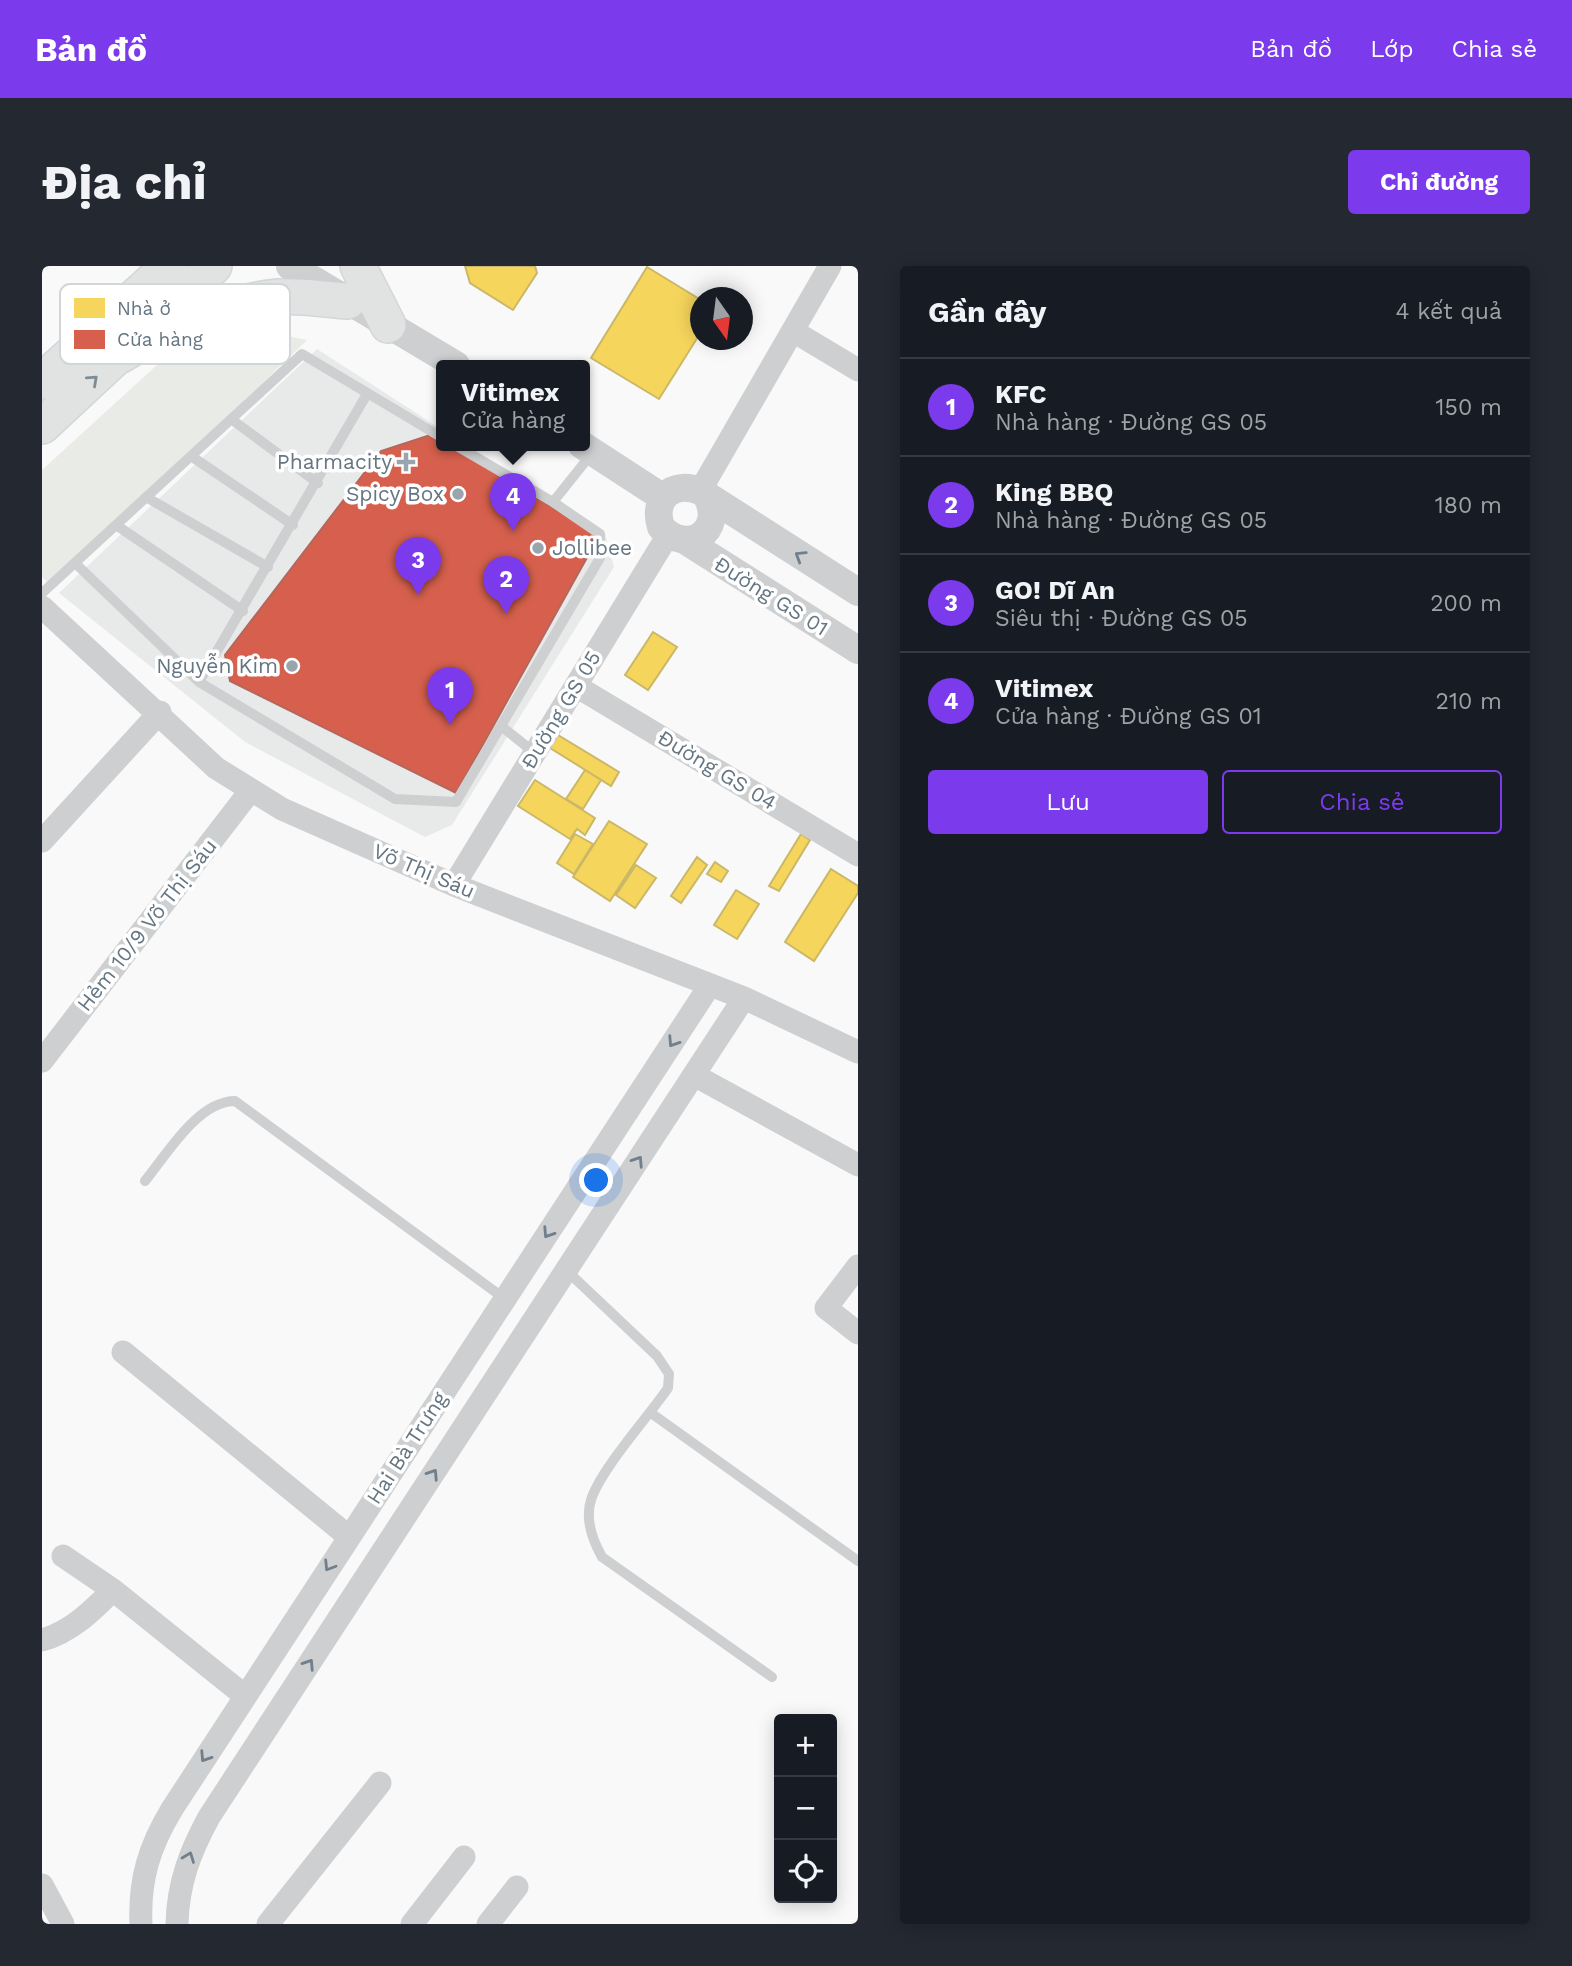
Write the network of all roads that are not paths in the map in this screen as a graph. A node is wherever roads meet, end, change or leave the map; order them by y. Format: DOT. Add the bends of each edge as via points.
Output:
graph roads {
  1 [pos="169,266"];
  2 [pos="214,266"];
  3 [pos="290,266"];
  4 [pos="358,266"];
  5 [pos="830,266"];
  6 [pos="149,284"];
  7 [pos="195,284"];
  8 [pos="290,298"];
  9 [pos="348,301"];
  10 [pos="388,325"];
  11 [pos="793,331"];
  12 [pos="448,360"];
  13 [pos="60,363"];
  14 [pos="110,364"];
  15 [pos="858,370"];
  16 [pos="43,378"];
  17 [pos="368,394"];
  18 [pos="231,419"];
  19 [pos="42,426"];
  20 [pos="436,434"];
  21 [pos="590,450"];
  22 [pos="465,451"];
  23 [pos="587,451"];
  24 [pos="191,456"];
  25 [pos="318,483"];
  26 [pos="703,494"];
  27 [pos="146,497"];
  28 [pos="662,497"];
  29 [pos="553,502"];
  30 [pos="116,525"];
  31 [pos="293,525"];
  32 [pos="677,538"];
  33 [pos="75,562"];
  34 [pos="268,567"];
  35 [pos="858,592"];
  36 [pos="42,593"];
  37 [pos="42,607"];
  38 [pos="243,611"];
  39 [pos="858,650"];
  40 [pos="199,682"];
  41 [pos="576,686"];
  42 [pos="160,712"];
  43 [pos="501,726"];
  44 [pos="535,753"];
  45 [pos="251,789"];
  46 [pos="42,841"];
  47 [pos="858,855"];
  48 [pos="454,886"];
  49 [pos="710,985"];
  50 [pos="744,998"];
  51 [pos="858,1052"];
  52 [pos="42,1061"];
  53 [pos="694,1075"];
  54 [pos="858,1166"];
  55 [pos="145,1181"];
  56 [pos="858,1266"];
  57 [pos="566,1270"];
  58 [pos="505,1299"];
  59 [pos="858,1333"];
  60 [pos="123,1352"];
  61 [pos="651,1413"];
  62 [pos="348,1536"];
  63 [pos="63,1556"];
  64 [pos="858,1561"];
  65 [pos="113,1590"];
  66 [pos="42,1640"];
  67 [pos="772,1677"];
  68 [pos="246,1696"];
  69 [pos="380,1783"];
  70 [pos="464,1857"];
  71 [pos="42,1885"];
  72 [pos="517,1887"];
  73 [pos="63,1924"];
  74 [pos="141,1924"];
  75 [pos="177,1924"];
  76 [pos="268,1924"];
  77 [pos="412,1924"];
  78 [pos="488,1924"];
  1 -- 6 [label="main road"];
  2 -- 7 [label="main road"];
  3 -- 9 [label="street"];
  4 -- 10 [label="main road"];
  5 -- 11 [label="street"];
  8 -- 9 [label="main road"];
  9 -- 10 [label="street"];
  10 -- 12 [label="street"];
  11 -- 15 [label="street"];
  11 -- 26 [label="street"];
  13 -- 16 [label="main road"];
  19 -- 14 [label="main road, one-way"];
  17 -- 18 [label="lane" via="302,354"];
  17 -- 20 [label="lane"];
  17 -- 25 [label="lane"];
  18 -- 24 [label="lane"];
  18 -- 25 [label="lane"];
  21 -- 28 [label="street"];
  22 -- 29 [label="lane"];
  23 -- 29 [label="lane"];
  24 -- 27 [label="lane"];
  24 -- 31 [label="lane"];
  25 -- 31 [label="lane"];
  26 -- 28 [label="street" via="686,486"];
  26 -- 32 [label="street, Đường GS 01" via="712,513 708,529 695,539"];
  35 -- 26 [label="street, one-way"];
  27 -- 30 [label="lane"];
  27 -- 34 [label="lane"];
  28 -- 32 [label="street" via="658,518"];
  29 -- 43 [label="lane" via="600,534 600,558"];
  30 -- 33 [label="lane"];
  30 -- 38 [label="lane"];
  31 -- 34 [label="lane"];
  32 -- 39 [label="street, Đường GS 01"];
  32 -- 41 [label="street, Đường GS 05"];
  33 -- 36 [label="lane"];
  33 -- 40 [label="lane"];
  34 -- 38 [label="lane"];
  37 -- 42 [label="street, Võ Thị Sáu"];
  38 -- 40 [label="lane"];
  40 -- 43 [label="lane" via="395,799 456,802"];
  41 -- 44 [label="street, Đường GS 05"];
  41 -- 47 [label="street, Đường GS 04"];
  42 -- 45 [label="street, Võ Thị Sáu" via="216,768"];
  42 -- 46 [label="street"];
  43 -- 44 [label="lane"];
  44 -- 48 [label="street, Đường GS 05"];
  45 -- 48 [label="street, Võ Thị Sáu" via="282,809"];
  45 -- 52 [label="street, Hẻm 10/9 Võ Thị Sáu"];
  48 -- 49 [label="street, Võ Thị Sáu"];
  49 -- 50 [label="street, Võ Thị Sáu"];
  49 -- 58 [label="street, Hai Bà Trưng, one-way"];
  50 -- 51 [label="street, Võ Thị Sáu"];
  50 -- 53 [label="street, Hai Bà Trưng"];
  53 -- 54 [label="street"];
  57 -- 53 [label="street, Hai Bà Trưng, one-way"];
  55 -- 58 [label="lane" via="206,1108 235,1101"];
  56 -- 59 [label="street" via="826,1308"];
  57 -- 61 [label="lane" via="657,1356 669,1374 668,1388"];
  75 -- 57 [label="street, Hai Bà Trưng, one-way" via="187,1858 209,1816"];
  58 -- 62 [label="street, Hai Bà Trưng"];
  60 -- 62 [label="street"];
  61 -- 64 [label="lane"];
  61 -- 67 [label="lane" via="591,1501 594,1543 602,1557"];
  62 -- 68 [label="street, Hai Bà Trưng, one-way"];
  63 -- 65 [label="street"];
  65 -- 66 [label="street" via="79,1621"];
  65 -- 68 [label="street"];
  68 -- 74 [label="street, Hai Bà Trưng, one-way" via="158,1831 145,1862 139,1895"];
  69 -- 76 [label="street"];
  70 -- 77 [label="street"];
  71 -- 73 [label="street"];
  72 -- 78 [label="street"];
}
